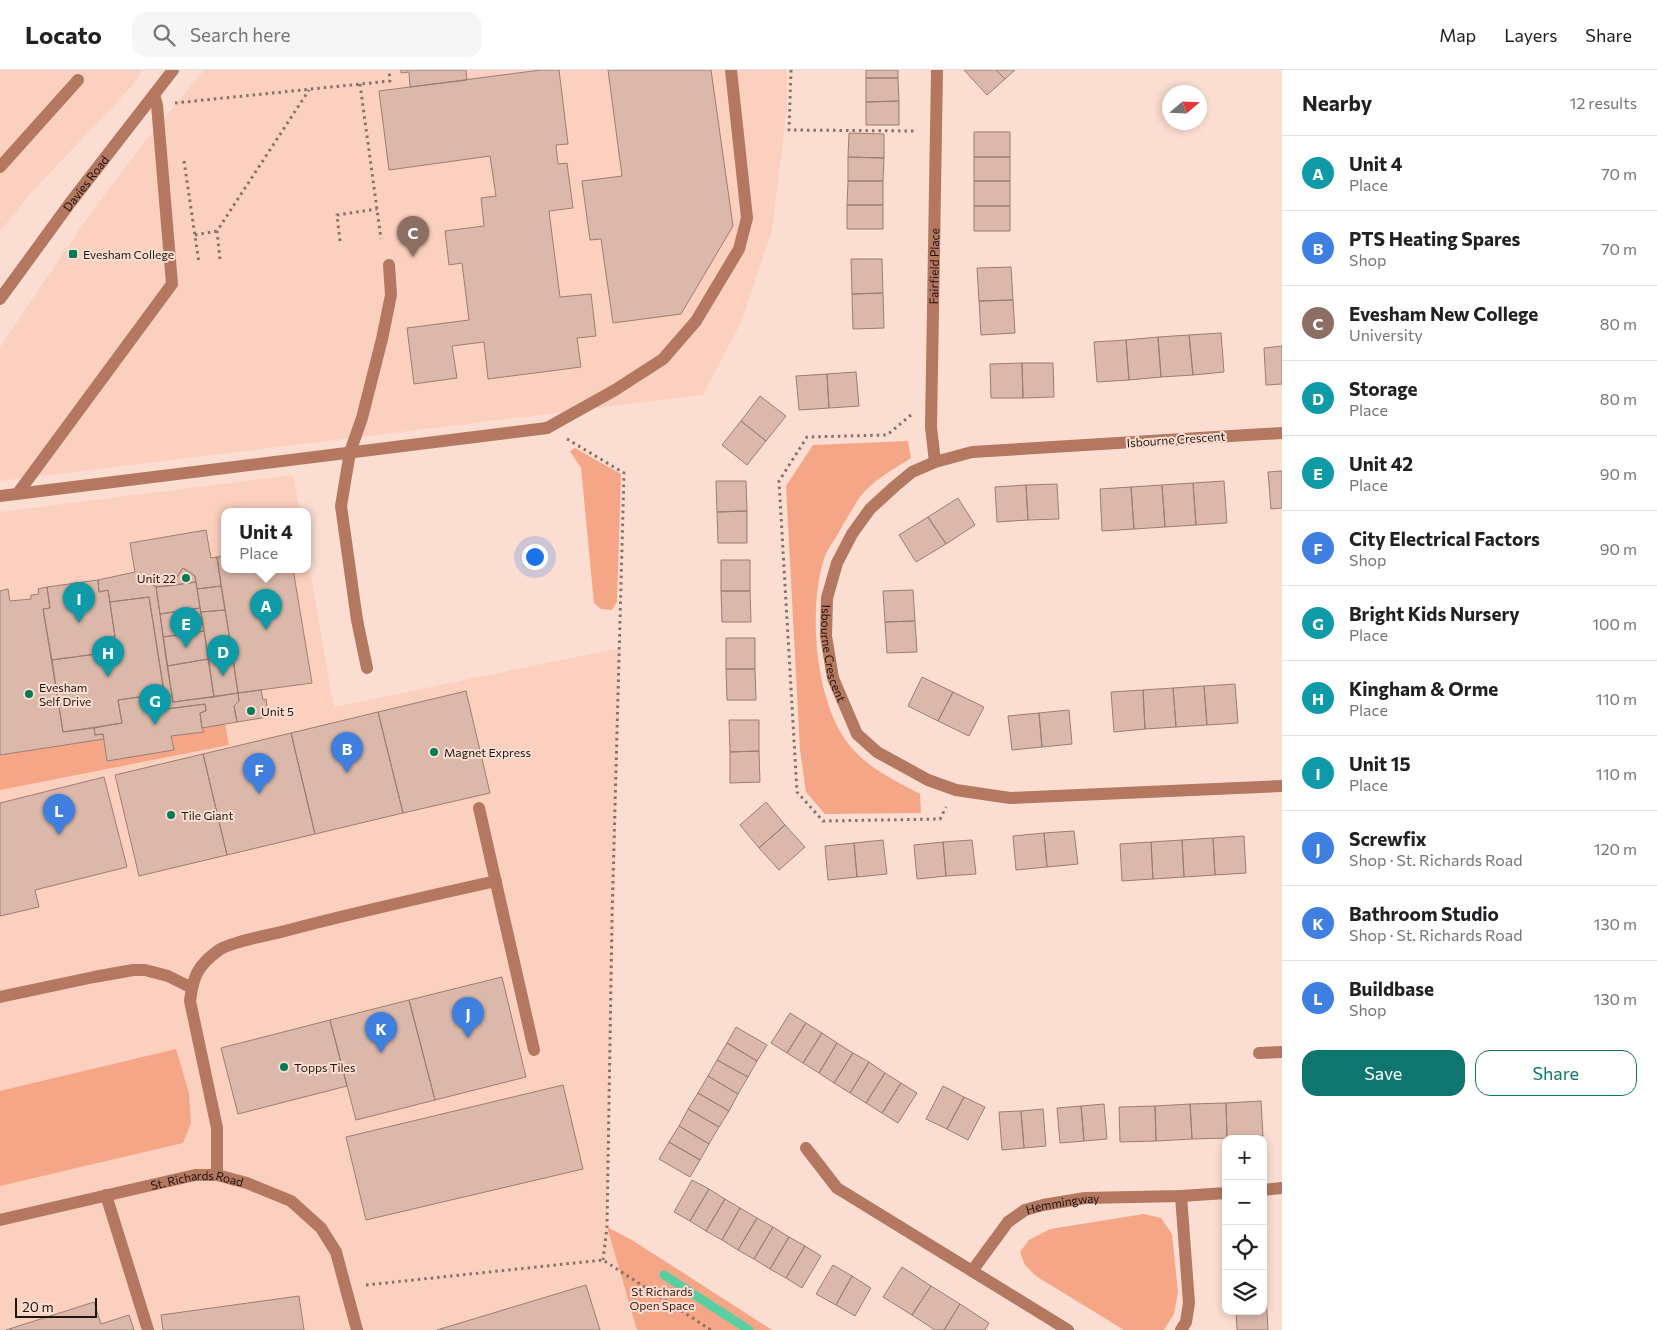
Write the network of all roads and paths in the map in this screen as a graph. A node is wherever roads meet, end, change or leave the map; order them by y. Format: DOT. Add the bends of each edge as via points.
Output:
graph roads {
  1 [pos="173,70"];
  2 [pos="389,70"];
  3 [pos="731,70"];
  4 [pos="791,70"];
  5 [pos="937,70"];
  6 [pos="78,80"];
  7 [pos="360,84"];
  8 [pos="309,90"];
  9 [pos="156,100"];
  10 [pos="936,131"];
  11 [pos="184,160"];
  12 [pos="0,167"];
  13 [pos="377,209"];
  14 [pos="217,231"];
  15 [pos="195,235"];
  16 [pos="381,239"];
  17 [pos="340,241"];
  18 [pos="220,259"];
  19 [pos="199,263"];
  20 [pos="389,265"];
  21 [pos="1,294"];
  22 [pos="547,428"];
  23 [pos="1282,432"];
  24 [pos="350,452"];
  25 [pos="935,462"];
  26 [pos="18,493"];
  27 [pos="0,496"];
  28 [pos="367,668"];
  29 [pos="1282,786"];
  30 [pos="479,808"];
  31 [pos="496,881"];
  32 [pos="192,988"];
  33 [pos="0,997"];
  34 [pos="534,1050"];
  35 [pos="1282,1052"];
  36 [pos="1259,1053"];
  37 [pos="806,1148"];
  38 [pos="216,1175"];
  39 [pos="1282,1188"];
  40 [pos="1267,1190"];
  41 [pos="1222,1193"];
  42 [pos="106,1195"];
  43 [pos="1181,1196"];
  44 [pos="0,1220"];
  45 [pos="603,1260"];
  46 [pos="972,1271"];
  47 [pos="346,1287"];
  48 [pos="148,1330"];
  49 [pos="357,1330"];
  50 [pos="711,1330"];
  51 [pos="1068,1330"];
  52 [pos="1181,1330"];
  1 -- 9 [label="street, Davies Road"];
  2 -- 7 [label="path" via="390,81"];
  3 -- 22 [label="street" via="747,218 739,249 696,321 663,358 615,390"];
  4 -- 10 [label="path" via="789,130"];
  5 -- 10 [label="street, Fairfield Place"];
  6 -- 12 [label="street"];
  7 -- 8 [label="path"];
  7 -- 13 [label="path"];
  8 -- 9 [label="path"];
  8 -- 14 [label="path"];
  9 -- 21 [label="street, Davies Road" via="70,203"];
  9 -- 26 [label="street" via="172,284"];
  10 -- 25 [label="street, Fairfield Place" via="931,427"];
  11 -- 15 [label="path"];
  13 -- 16 [label="path"];
  13 -- 17 [label="path" via="337,216"];
  14 -- 15 [label="path"];
  14 -- 18 [label="path"];
  15 -- 19 [label="path"];
  20 -- 24 [label="street" via="391,295 382,339"];
  22 -- 24 [label="street"];
  22 -- 45 [label="path" via="624,473 607,1227"];
  23 -- 25 [label="street, Isbourne Crescent" via="972,452"];
  24 -- 26 [label="street"];
  24 -- 28 [label="street" via="341,506"];
  25 -- 29 [label="street, Isbourne Crescent" via="912,472 870,509 837,563 828,598 826,636 833,678 857,734 878,752 928,780 956,790 1010,798"];
  26 -- 27 [label="street"];
  30 -- 31 [label="street"];
  31 -- 32 [label="street" via="221,948 202,964 193,979"];
  31 -- 34 [label="street"];
  32 -- 33 [label="street" via="168,976 133,970"];
  32 -- 38 [label="street" via="190,1001 217,1128"];
  35 -- 36 [label="street"];
  37 -- 46 [label="street" via="837,1188"];
  38 -- 42 [label="street, St. Richards Road" via="195,1175"];
  38 -- 47 [label="street, St. Richards Road" via="247,1183 299,1208 321,1228 336,1252"];
  39 -- 40 [label="street"];
  41 -- 43 [label="street, Hemmingway"];
  42 -- 44 [label="street, St. Richards Road"];
  42 -- 48 [label="street"];
  43 -- 46 [label="street, Hemmingway" via="1085,1198 1025,1210 1008,1222"];
  43 -- 52 [label="street" via="1190,1303"];
  45 -- 47 [label="path"];
  45 -- 50 [label="path"];
  46 -- 51 [label="street"];
  47 -- 49 [label="street, St. Richards Road"];
}
